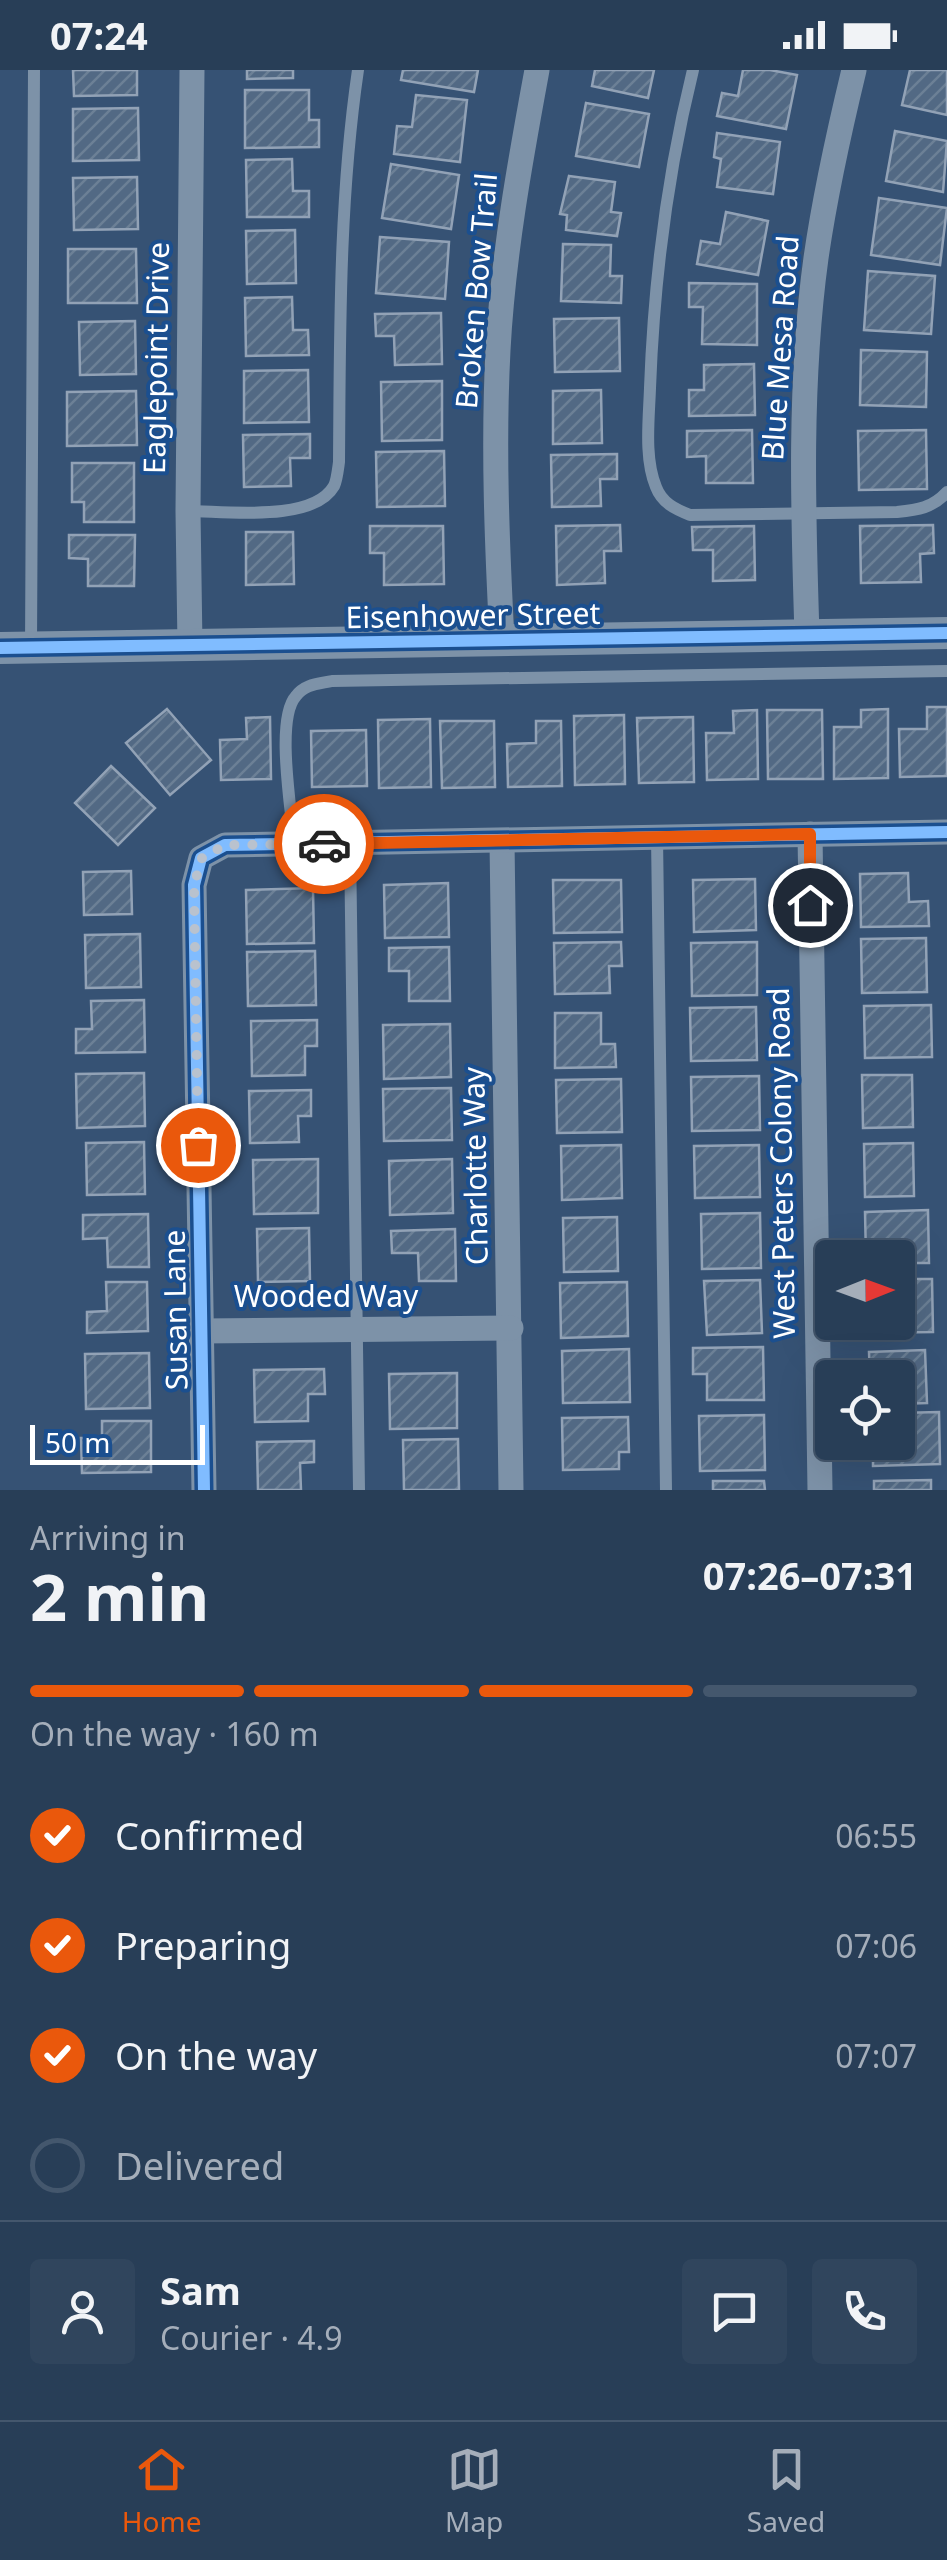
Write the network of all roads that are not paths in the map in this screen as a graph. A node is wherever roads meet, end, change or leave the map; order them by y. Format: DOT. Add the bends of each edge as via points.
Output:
graph roads {
  1 [pos="34,70"];
  2 [pos="192,70"];
  3 [pos="358,70"];
  4 [pos="537,70"];
  5 [pos="693,70"];
  6 [pos="854,70"];
  7 [pos="947,492"];
  8 [pos="188,511"];
  9 [pos="806,512"];
  10 [pos="947,633"];
  11 [pos="807,635"];
  12 [pos="502,640"];
  13 [pos="190,646"];
  14 [pos="13,648"];
  15 [pos="947,671"];
  16 [pos="947,832"];
  17 [pos="810,834"];
  18 [pos="657,838"];
  19 [pos="502,842"];
  20 [pos="294,844"];
  21 [pos="350,844"];
  22 [pos="511,1328"];
  23 [pos="201,1330"];
  24 [pos="356,1330"];
  25 [pos="204,1490"];
  26 [pos="358,1490"];
  27 [pos="511,1490"];
  28 [pos="666,1490"];
  29 [pos="820,1490"];
  1 -- 14 [label="lane"];
  2 -- 8 [label="street, Eaglepoint Drive"];
  3 -- 8 [label="lane" via="345,192 334,486 316,504 293,511"];
  4 -- 12 [label="street, Broken Bow Trail" via="498,348"];
  5 -- 9 [label="lane" via="653,306 648,423 656,489 671,508 690,514"];
  6 -- 9 [label="street, Blue Mesa Road" via="816,260"];
  7 -- 9 [label="lane" via="920,510"];
  8 -- 13 [label="street, Eaglepoint Drive"];
  9 -- 11 [label="street, Blue Mesa Road"];
  10 -- 11 [label="street, Eisenhower Street"];
  11 -- 12 [label="street, Eisenhower Street"];
  12 -- 13 [label="street, Eisenhower Street"];
  13 -- 14 [label="street, Eisenhower Street"];
  15 -- 20 [label="lane" via="308,686 288,709 286,729"];
  16 -- 17 [label="street, Susan Lane"];
  17 -- 18 [label="street, Susan Lane"];
  17 -- 29 [label="street, West Peters Colony Road"];
  18 -- 19 [label="street, Susan Lane"];
  18 -- 28 [label="lane"];
  19 -- 21 [label="street, Susan Lane"];
  19 -- 22 [label="street, Charlotte Way"];
  20 -- 21 [label="street, Susan Lane"];
  20 -- 23 [label="street, Susan Lane" via="225,845 202,858 194,885"];
  21 -- 24 [label="lane"];
  22 -- 24 [label="street, Wooded Way"];
  22 -- 27 [label="street, Charlotte Way"];
  23 -- 24 [label="street, Wooded Way"];
  23 -- 25 [label="street, Susan Lane"];
  24 -- 26 [label="lane"];
}
